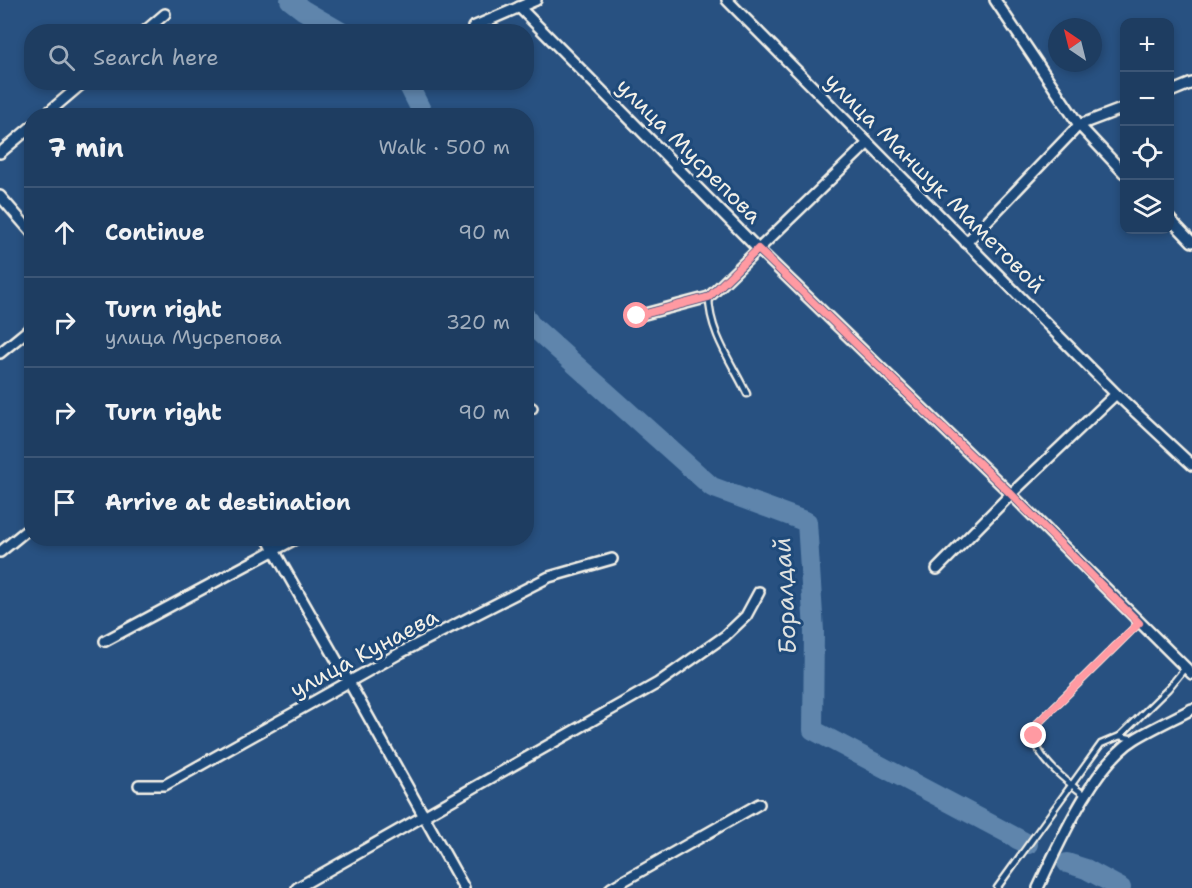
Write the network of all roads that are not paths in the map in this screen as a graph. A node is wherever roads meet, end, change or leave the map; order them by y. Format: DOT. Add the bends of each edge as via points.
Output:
graph roads {
  1 [pos="536,0"];
  2 [pos="727,0"];
  3 [pos="995,0"];
  4 [pos="519,8"];
  5 [pos="165,14"];
  6 [pos="153,24"];
  7 [pos="480,24"];
  8 [pos="1192,83"];
  9 [pos="75,90"];
  10 [pos="1174,90"];
  11 [pos="53,108"];
  12 [pos="1120,110"];
  13 [pos="1079,125"];
  14 [pos="24,133"];
  15 [pos="868,143"];
  16 [pos="0,153"];
  17 [pos="1120,167"];
  18 [pos="0,196"];
  19 [pos="1174,223"];
  20 [pos="24,224"];
  21 [pos="1192,242"];
  22 [pos="966,243"];
  23 [pos="758,249"];
  24 [pos="709,297"];
  25 [pos="637,316"];
  26 [pos="24,334"];
  27 [pos="0,353"];
  28 [pos="747,394"];
  29 [pos="1116,394"];
  30 [pos="1192,465"];
  31 [pos="1011,494"];
  32 [pos="24,532"];
  33 [pos="271,546"];
  34 [pos="283,546"];
  35 [pos="274,551"];
  36 [pos="0,552"];
  37 [pos="612,559"];
  38 [pos="937,569"];
  39 [pos="759,592"];
  40 [pos="1139,623"];
  41 [pos="105,641"];
  42 [pos="1189,671"];
  43 [pos="349,681"];
  44 [pos="1192,709"];
  45 [pos="1120,736"];
  46 [pos="1134,739"];
  47 [pos="139,785"];
  48 [pos="1072,785"];
  49 [pos="1086,797"];
  50 [pos="759,804"];
  51 [pos="424,817"];
  52 [pos="297,888"];
  53 [pos="464,888"];
  54 [pos="612,888"];
  55 [pos="997,888"];
  56 [pos="1038,888"];
  1 -- 4 [label="street"];
  2 -- 15 [label="street, улица Маншук Маметовой"];
  3 -- 13 [label="street"];
  4 -- 7 [label="street"];
  4 -- 23 [label="street, улица Мусрепова"];
  5 -- 6 [label="street"];
  8 -- 10 [label="street"];
  9 -- 11 [label="street"];
  12 -- 13 [label="street"];
  13 -- 17 [label="street"];
  13 -- 22 [label="street"];
  14 -- 16 [label="street"];
  15 -- 22 [label="street, улица Маншук Маметовой"];
  15 -- 23 [label="street"];
  18 -- 20 [label="street"];
  19 -- 21 [label="street"];
  22 -- 29 [label="street, улица Маншук Маметовой"];
  23 -- 24 [label="street"];
  23 -- 31 [label="street, улица Мусрепова"];
  24 -- 25 [label="street"];
  24 -- 28 [label="lane" via="709,313 716,333"];
  26 -- 27 [label="street"];
  29 -- 30 [label="street, улица Маншук Маметовой"];
  29 -- 31 [label="street"];
  31 -- 38 [label="street"];
  31 -- 40 [label="street, улица Мусрепова"];
  32 -- 36 [label="street"];
  33 -- 35 [label="street"];
  34 -- 35 [label="street"];
  35 -- 41 [label="street"];
  35 -- 43 [label="street"];
  37 -- 43 [label="street, улица Кунаева" via="549,577"];
  39 -- 51 [label="street" via="746,616 725,636 658,683"];
  40 -- 42 [label="street, улица Мусрепова"];
  40 -- 48 [label="lane" via="1038,723 1034,736 1040,754"];
  42 -- 45 [label="lane"];
  43 -- 47 [label="street, улица Кунаева" via="165,785"];
  43 -- 51 [label="street"];
  44 -- 46 [label="street"];
  45 -- 46 [label="lane"];
  45 -- 48 [label="lane" via="1101,744"];
  46 -- 49 [label="street" via="1098,774"];
  48 -- 49 [label="lane"];
  48 -- 55 [label="lane"];
  49 -- 56 [label="street"];
  50 -- 54 [label="street"];
  51 -- 52 [label="street"];
  51 -- 53 [label="street"];
}
